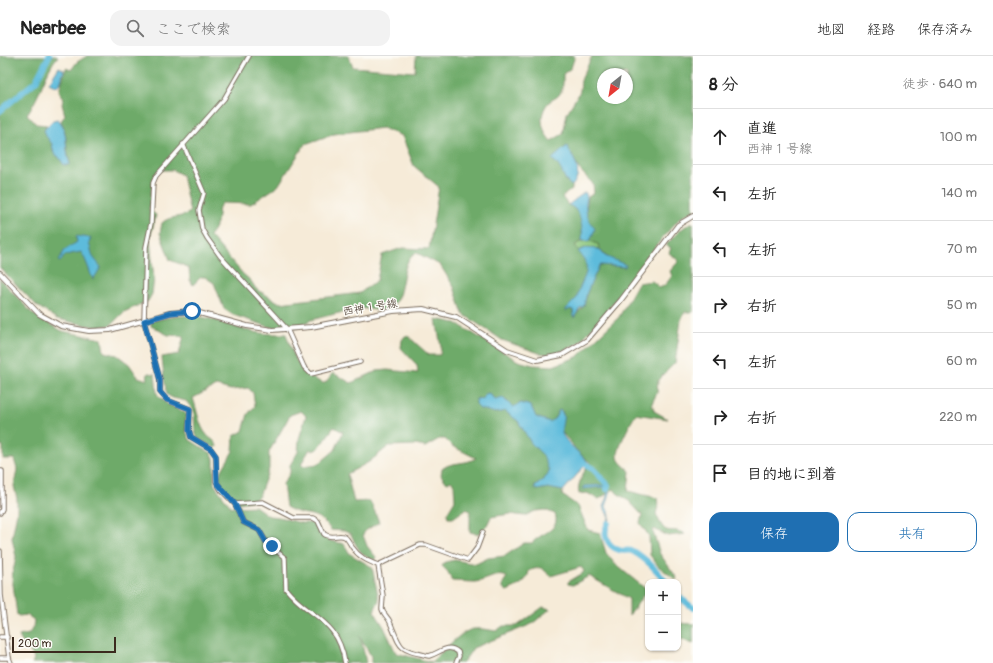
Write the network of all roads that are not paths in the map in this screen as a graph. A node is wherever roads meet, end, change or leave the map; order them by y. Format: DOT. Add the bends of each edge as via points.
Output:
graph roads {
  1 [pos="249,56"];
  2 [pos="183,144"];
  3 [pos="693,216"];
  4 [pos="0,273"];
  5 [pos="144,321"];
  6 [pos="287,329"];
  7 [pos="360,362"];
  8 [pos="0,470"];
  9 [pos="235,504"];
  10 [pos="0,513"];
  11 [pos="483,532"];
  12 [pos="0,551"];
  13 [pos="378,565"];
  14 [pos="0,595"];
  15 [pos="1,616"];
  16 [pos="0,637"];
  17 [pos="6,637"];
  18 [pos="0,658"];
  19 [pos="9,658"];
  20 [pos="12,663"];
  21 [pos="345,663"];
  22 [pos="456,663"];
  1 -- 2 [label="street" via="224,99"];
  2 -- 5 [label="street" via="153,183 151,223 145,262"];
  2 -- 6 [label="street" via="204,193 199,210 202,229 207,238 220,256"];
  3 -- 6 [label="street, 西神１号線" via="678,225 587,340 562,356 537,360 507,350 456,317 423,309 393,311 311,327"];
  4 -- 5 [label="street, 西神１号線" via="39,314 61,326 96,331"];
  5 -- 6 [label="street, 西神１号線" via="170,313 192,311 247,326 272,330"];
  5 -- 9 [label="street" via="160,380 160,392 167,400 190,409 191,437 213,451 218,463 217,483"];
  6 -- 7 [label="street" via="304,367 311,374"];
  8 -- 10 [label="street"];
  9 -- 13 [label="street" via="263,502 294,518 318,520 328,537 346,537 363,559"];
  9 -- 21 [label="street" via="243,522 259,530 266,542 285,558 286,589 330,626 341,646"];
  11 -- 13 [label="street" via="468,560 420,545"];
  12 -- 14 [label="street"];
  13 -- 22 [label="street" via="383,596 382,609 397,642 404,650 429,656 439,650 455,649 459,656"];
  14 -- 15 [label="street"];
  15 -- 17 [label="street"];
  16 -- 17 [label="street"];
  17 -- 19 [label="street"];
  18 -- 19 [label="street"];
  19 -- 20 [label="street"];
}
